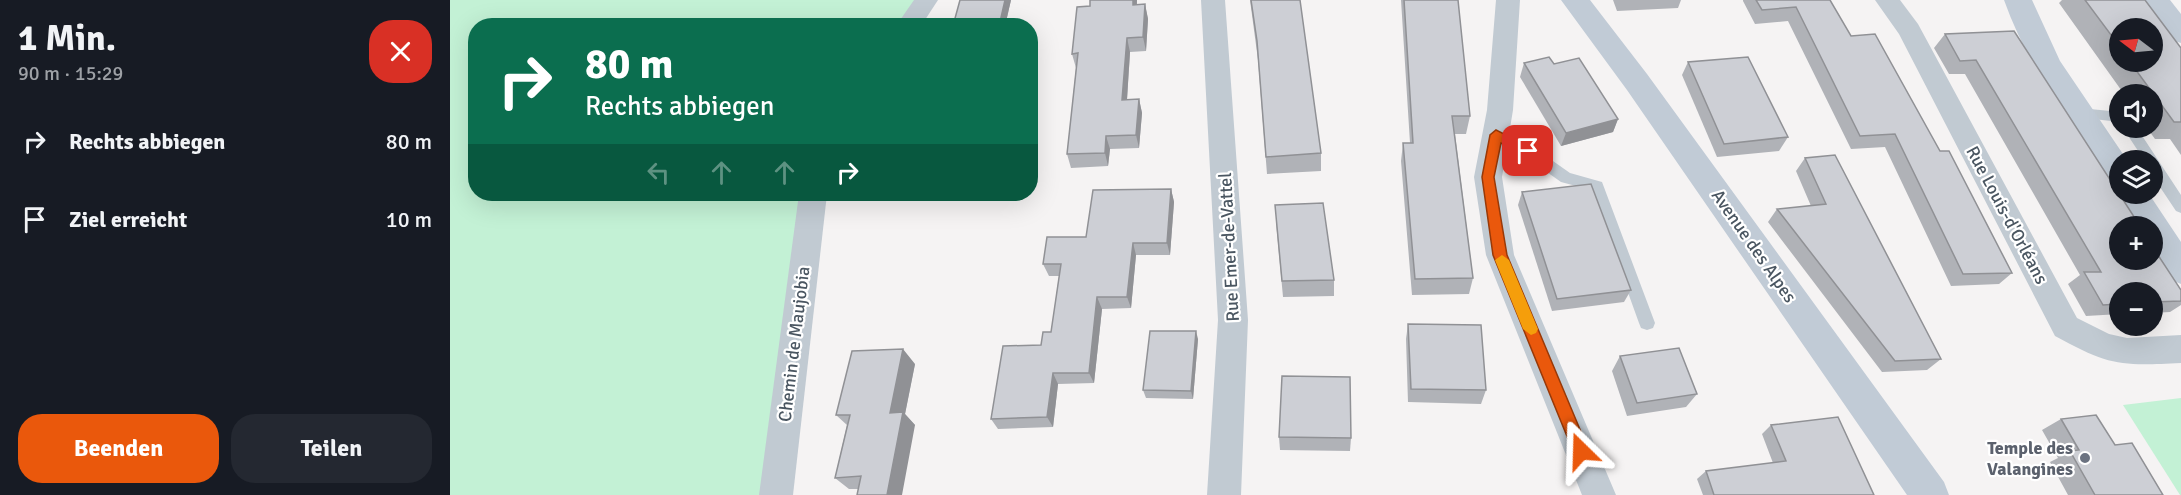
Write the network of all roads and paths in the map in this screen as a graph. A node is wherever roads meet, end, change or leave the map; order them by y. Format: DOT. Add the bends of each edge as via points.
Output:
graph roads {
  1 [pos="926,0"];
  2 [pos="1213,0"];
  3 [pos="1508,0"];
  4 [pos="1575,0"];
  5 [pos="1887,0"];
  6 [pos="2018,0"];
  7 [pos="2155,0"];
  8 [pos="914,18"];
  9 [pos="2181,33"];
  10 [pos="2080,113"];
  11 [pos="2109,116"];
  12 [pos="1496,135"];
  13 [pos="2109,158"];
  14 [pos="2163,179"];
  15 [pos="812,201"];
  16 [pos="2138,204"];
  17 [pos="2181,207"];
  18 [pos="2181,270"];
  19 [pos="1647,323"];
  20 [pos="2181,350"];
  21 [pos="776,495"];
  22 [pos="1224,495"];
  23 [pos="1599,495"];
  24 [pos="1930,495"];
  1 -- 8 [label="street"];
  2 -- 22 [label="street, Rue Emer-de-Vattel" via="1233,320"];
  3 -- 12 [label="street"];
  4 -- 24 [label="main road, Avenue des Alpes"];
  5 -- 20 [label="street, Rue Louis-d'Orléans" via="1909,30 2066,327 2104,347 2127,352"];
  6 -- 10 [label="main road" via="2024,18"];
  7 -- 9 [label="main road"];
  10 -- 11 [label="lane"];
  10 -- 13 [label="main road"];
  12 -- 19 [label="lane" via="1528,151 1566,178 1597,186"];
  12 -- 23 [label="street" via="1488,177 1500,255"];
  14 -- 17 [label="lane"];
  15 -- 21 [label="street, Chemin de Maujobia"];
  16 -- 18 [label="main road"];
}
